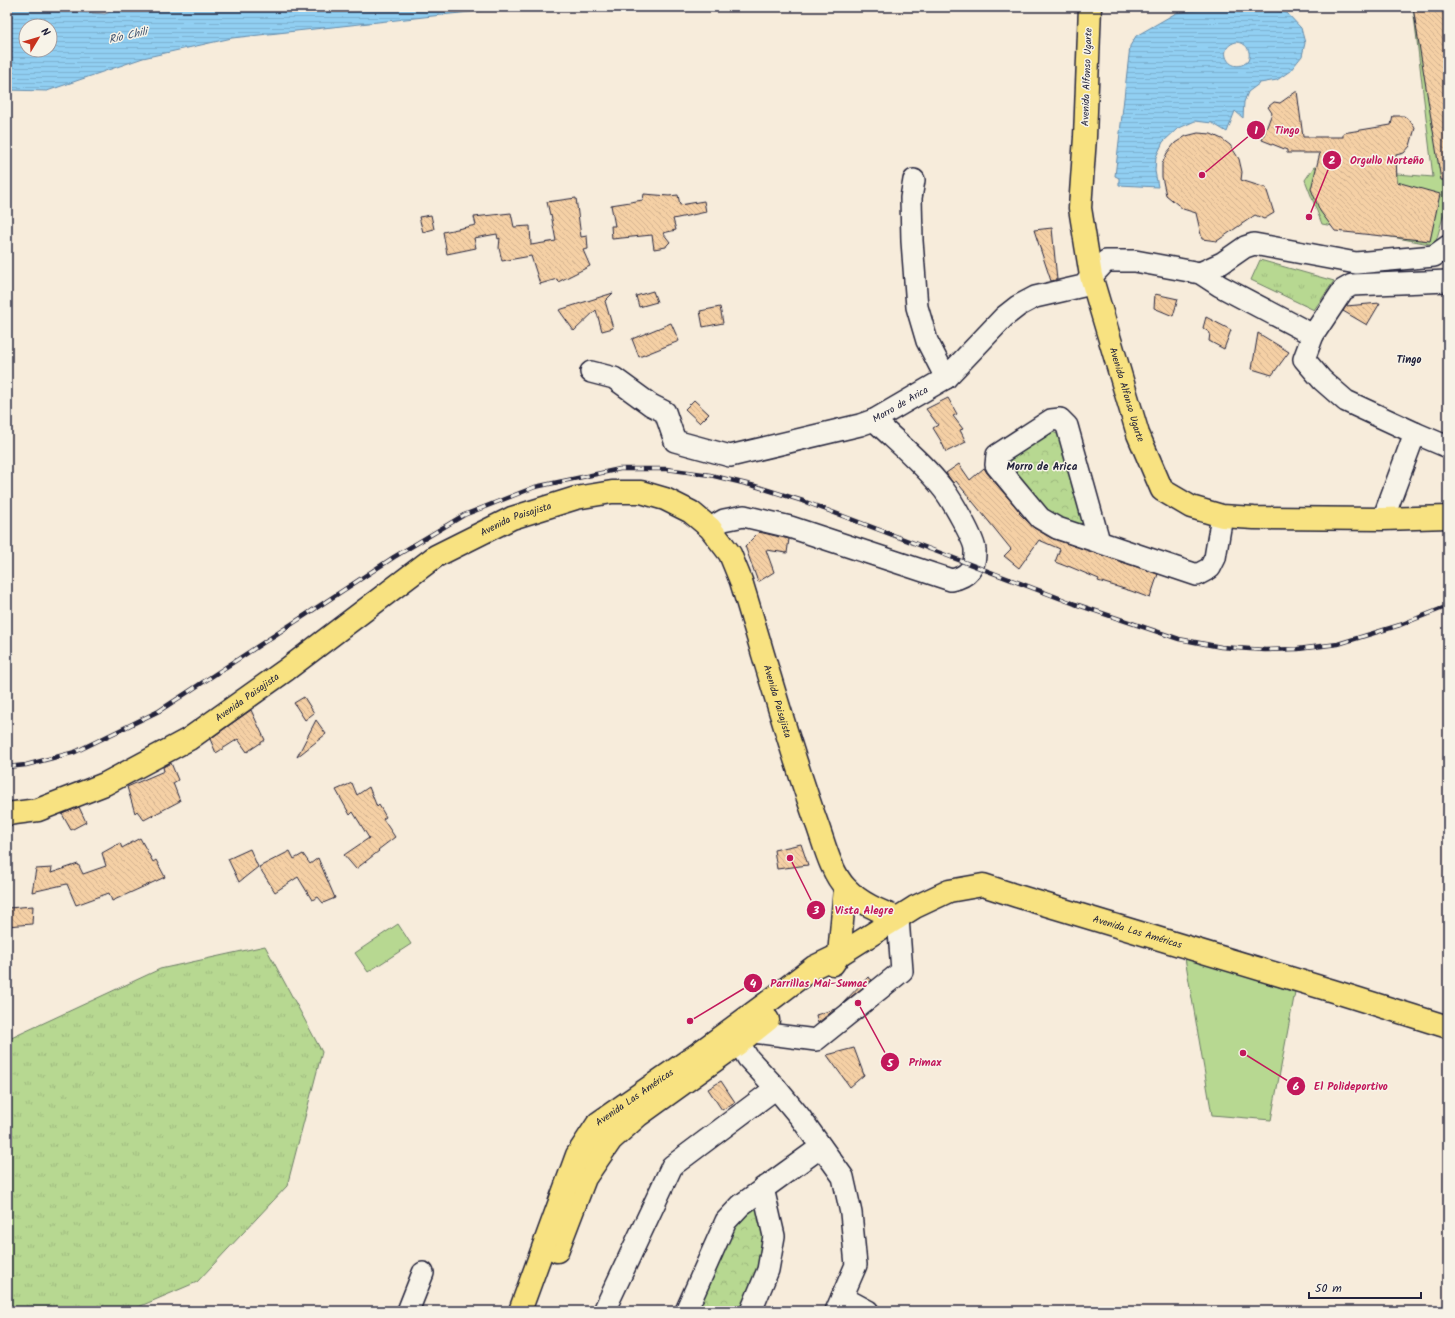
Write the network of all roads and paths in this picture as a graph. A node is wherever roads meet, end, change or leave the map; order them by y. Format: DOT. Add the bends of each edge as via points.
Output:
graph roads {
  1 [pos="1090,10"];
  2 [pos="914,180"];
  3 [pos="1445,248"];
  4 [pos="1356,263"];
  5 [pos="1200,273"];
  6 [pos="1448,273"];
  7 [pos="1091,276"];
  8 [pos="1448,281"];
  9 [pos="1352,285"];
  10 [pos="1313,335"];
  11 [pos="591,372"];
  12 [pos="946,378"];
  13 [pos="874,420"];
  14 [pos="1415,433"];
  15 [pos="1448,447"];
  16 [pos="1222,516"];
  17 [pos="1448,517"];
  18 [pos="1383,519"];
  19 [pos="710,528"];
  20 [pos="1098,541"];
  21 [pos="7,814"];
  22 [pos="845,888"];
  23 [pos="898,918"];
  24 [pos="839,955"];
  25 [pos="1448,1027"];
  26 [pos="746,1037"];
  27 [pos="776,1088"];
  28 [pos="821,1147"];
  29 [pos="763,1188"];
  30 [pos="423,1273"];
  31 [pos="839,1304"];
  32 [pos="408,1311"];
  33 [pos="520,1311"];
  34 [pos="534,1311"];
  35 [pos="604,1311"];
  36 [pos="686,1311"];
  37 [pos="751,1311"];
  38 [pos="868,1311"];
  1 -- 7 [label="main road, Avenida Alfonso Ugarte" via="1080,208"];
  2 -- 12 [label="street" via="912,241 917,307 927,341"];
  3 -- 4 [label="street" via="1434,256"];
  3 -- 6 [label="street"];
  4 -- 5 [label="street" via="1254,244"];
  4 -- 9 [label="street"];
  5 -- 7 [label="street, Morro de Arica" via="1135,261 1106,261"];
  5 -- 10 [label="street"];
  7 -- 12 [label="street, Morro de Arica" via="1083,286 1036,297 1018,306 1004,317"];
  7 -- 16 [label="main road, Avenida Alfonso Ugarte" via="1138,434 1162,490 1191,507"];
  8 -- 9 [label="street"];
  9 -- 10 [label="street" via="1343,290"];
  10 -- 14 [label="street" via="1304,359 1322,380 1346,401"];
  11 -- 13 [label="street, Morro de Arica" via="614,378 651,406 665,412 676,441 730,456"];
  12 -- 13 [label="street, Morro de Arica"];
  13 -- 19 [label="street" via="923,466 944,491 960,516 976,549 973,565 966,575 951,580 790,527 744,516 724,520"];
  14 -- 15 [label="street"];
  14 -- 18 [label="street"];
  16 -- 18 [label="main road, Avenida Alfonso Ugarte"];
  16 -- 20 [label="street" via="1210,568 1197,575"];
  17 -- 18 [label="main road, Avenida Alfonso Ugarte"];
  19 -- 21 [label="main road, Avenida Paisajista" via="691,512 665,499 641,492 612,492 576,498 512,518 436,556 286,670 189,739 105,784 38,810"];
  19 -- 22 [label="main road, Avenida Paisajista" via="730,554 741,580 802,782 832,864"];
  20 -- 20 [label="street" via="1066,426 1060,419 1051,420 997,455 996,465 1040,518 1057,528"];
  22 -- 23 [label="main road, Avenida Paisajista" via="868,905"];
  22 -- 24 [label="main road"];
  23 -- 24 [label="main road, Avenida Las Américas"];
  23 -- 25 [label="main road, Avenida Las Américas" via="949,891 983,884"];
  23 -- 26 [label="street" via="902,971 816,1040"];
  24 -- 26 [label="main road, Avenida Las Américas" via="825,977"];
  24 -- 33 [label="main road, Avenida Las Américas" via="814,967 696,1055 598,1123 577,1155"];
  26 -- 27 [label="street" via="748,1058"];
  26 -- 34 [label="main road, Avenida Las Américas" via="639,1115 611,1140 585,1178"];
  27 -- 28 [label="street"];
  27 -- 35 [label="street" via="672,1166"];
  28 -- 29 [label="street"];
  28 -- 31 [label="street" via="843,1176 851,1213 856,1265"];
  29 -- 36 [label="street" via="726,1221"];
  29 -- 37 [label="street" via="774,1236 768,1270"];
  30 -- 32 [label="street"];
  31 -- 38 [label="street"];
}
